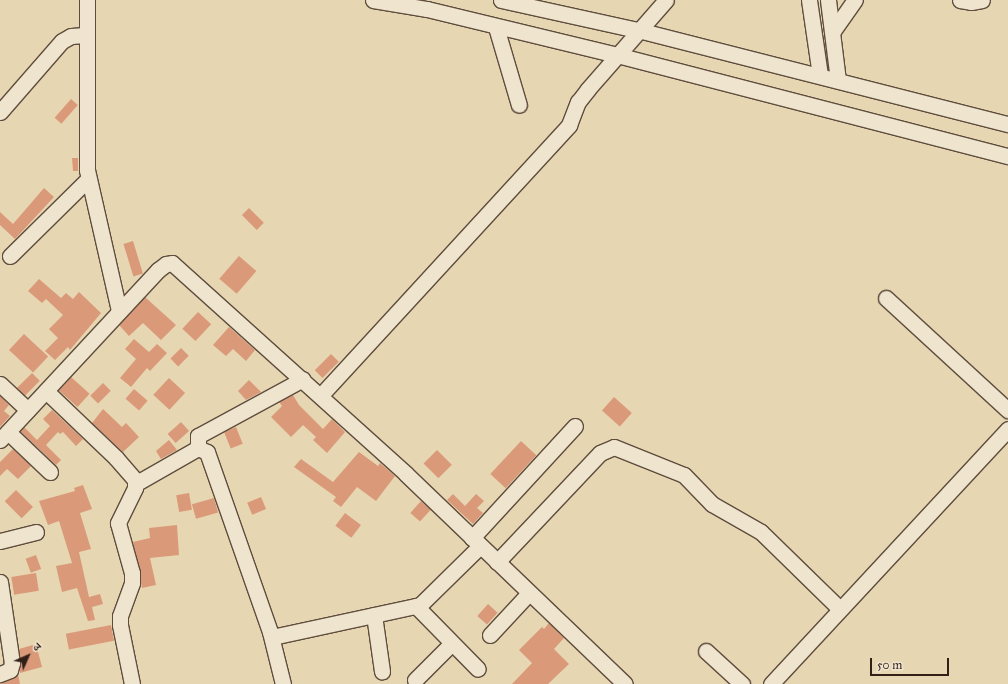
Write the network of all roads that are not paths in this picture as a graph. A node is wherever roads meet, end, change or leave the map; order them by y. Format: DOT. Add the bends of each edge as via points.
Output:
graph roads {
  1 [pos="87,0"];
  2 [pos="373,0"];
  3 [pos="501,0"];
  4 [pos="666,0"];
  5 [pos="809,0"];
  6 [pos="828,0"];
  7 [pos="855,0"];
  8 [pos="960,0"];
  9 [pos="982,0"];
  10 [pos="496,27"];
  11 [pos="638,30"];
  12 [pos="833,31"];
  13 [pos="86,35"];
  14 [pos="617,55"];
  15 [pos="820,76"];
  16 [pos="838,80"];
  17 [pos="518,105"];
  18 [pos="0,112"];
  19 [pos="1008,124"];
  20 [pos="1008,156"];
  21 [pos="88,179"];
  22 [pos="10,256"];
  23 [pos="886,298"];
  24 [pos="119,311"];
  25 [pos="303,379"];
  26 [pos="0,384"];
  27 [pos="46,390"];
  28 [pos="321,395"];
  29 [pos="28,410"];
  30 [pos="1008,410"];
  31 [pos="575,426"];
  32 [pos="1008,429"];
  33 [pos="4,436"];
  34 [pos="198,448"];
  35 [pos="50,472"];
  36 [pos="135,484"];
  37 [pos="36,532"];
  38 [pos="0,541"];
  39 [pos="476,542"];
  40 [pos="497,562"];
  41 [pos="0,582"];
  42 [pos="528,593"];
  43 [pos="416,606"];
  44 [pos="840,610"];
  45 [pos="374,615"];
  46 [pos="490,635"];
  47 [pos="272,636"];
  48 [pos="452,643"];
  49 [pos="706,651"];
  50 [pos="478,669"];
  51 [pos="382,671"];
  52 [pos="0,674"];
  53 [pos="416,680"];
  54 [pos="132,684"];
  55 [pos="283,684"];
  56 [pos="625,684"];
  57 [pos="742,684"];
  58 [pos="771,684"];
  1 -- 13 [label="street"];
  2 -- 10 [label="street" via="427,9"];
  3 -- 11 [label="street"];
  4 -- 11 [label="street"];
  5 -- 15 [label="street"];
  6 -- 12 [label="street"];
  7 -- 12 [label="street"];
  8 -- 9 [label="street"];
  10 -- 14 [label="street"];
  10 -- 17 [label="street"];
  11 -- 14 [label="street"];
  11 -- 15 [label="street"];
  12 -- 16 [label="street"];
  13 -- 18 [label="street" via="71,36 62,41"];
  13 -- 21 [label="street"];
  14 -- 20 [label="street"];
  14 -- 28 [label="street" via="578,102 569,125"];
  15 -- 16 [label="street"];
  16 -- 19 [label="street"];
  21 -- 22 [label="street"];
  21 -- 24 [label="street"];
  23 -- 30 [label="street"];
  24 -- 25 [label="street" via="158,270 172,263"];
  24 -- 27 [label="street"];
  25 -- 28 [label="street"];
  25 -- 34 [label="street" via="198,436"];
  26 -- 29 [label="street"];
  27 -- 29 [label="street"];
  27 -- 36 [label="street" via="116,458 133,476"];
  28 -- 39 [label="street"];
  29 -- 33 [label="street"];
  31 -- 39 [label="street"];
  32 -- 44 [label="street"];
  33 -- 35 [label="street"];
  34 -- 36 [label="street"];
  34 -- 47 [label="street" via="203,449 210,458"];
  36 -- 54 [label="street" via="118,523 132,573 132,583 120,621"];
  37 -- 38 [label="street"];
  39 -- 40 [label="street"];
  39 -- 43 [label="street" via="430,596"];
  40 -- 42 [label="street"];
  40 -- 44 [label="street" via="600,453 614,448 684,475 712,504 761,532"];
  41 -- 52 [label="street" via="12,663 10,670"];
  42 -- 46 [label="street"];
  42 -- 56 [label="street"];
  43 -- 45 [label="street"];
  43 -- 48 [label="street"];
  44 -- 58 [label="street"];
  45 -- 47 [label="street"];
  45 -- 51 [label="street"];
  47 -- 55 [label="street"];
  48 -- 50 [label="street"];
  48 -- 53 [label="street"];
  49 -- 57 [label="street"];
}
